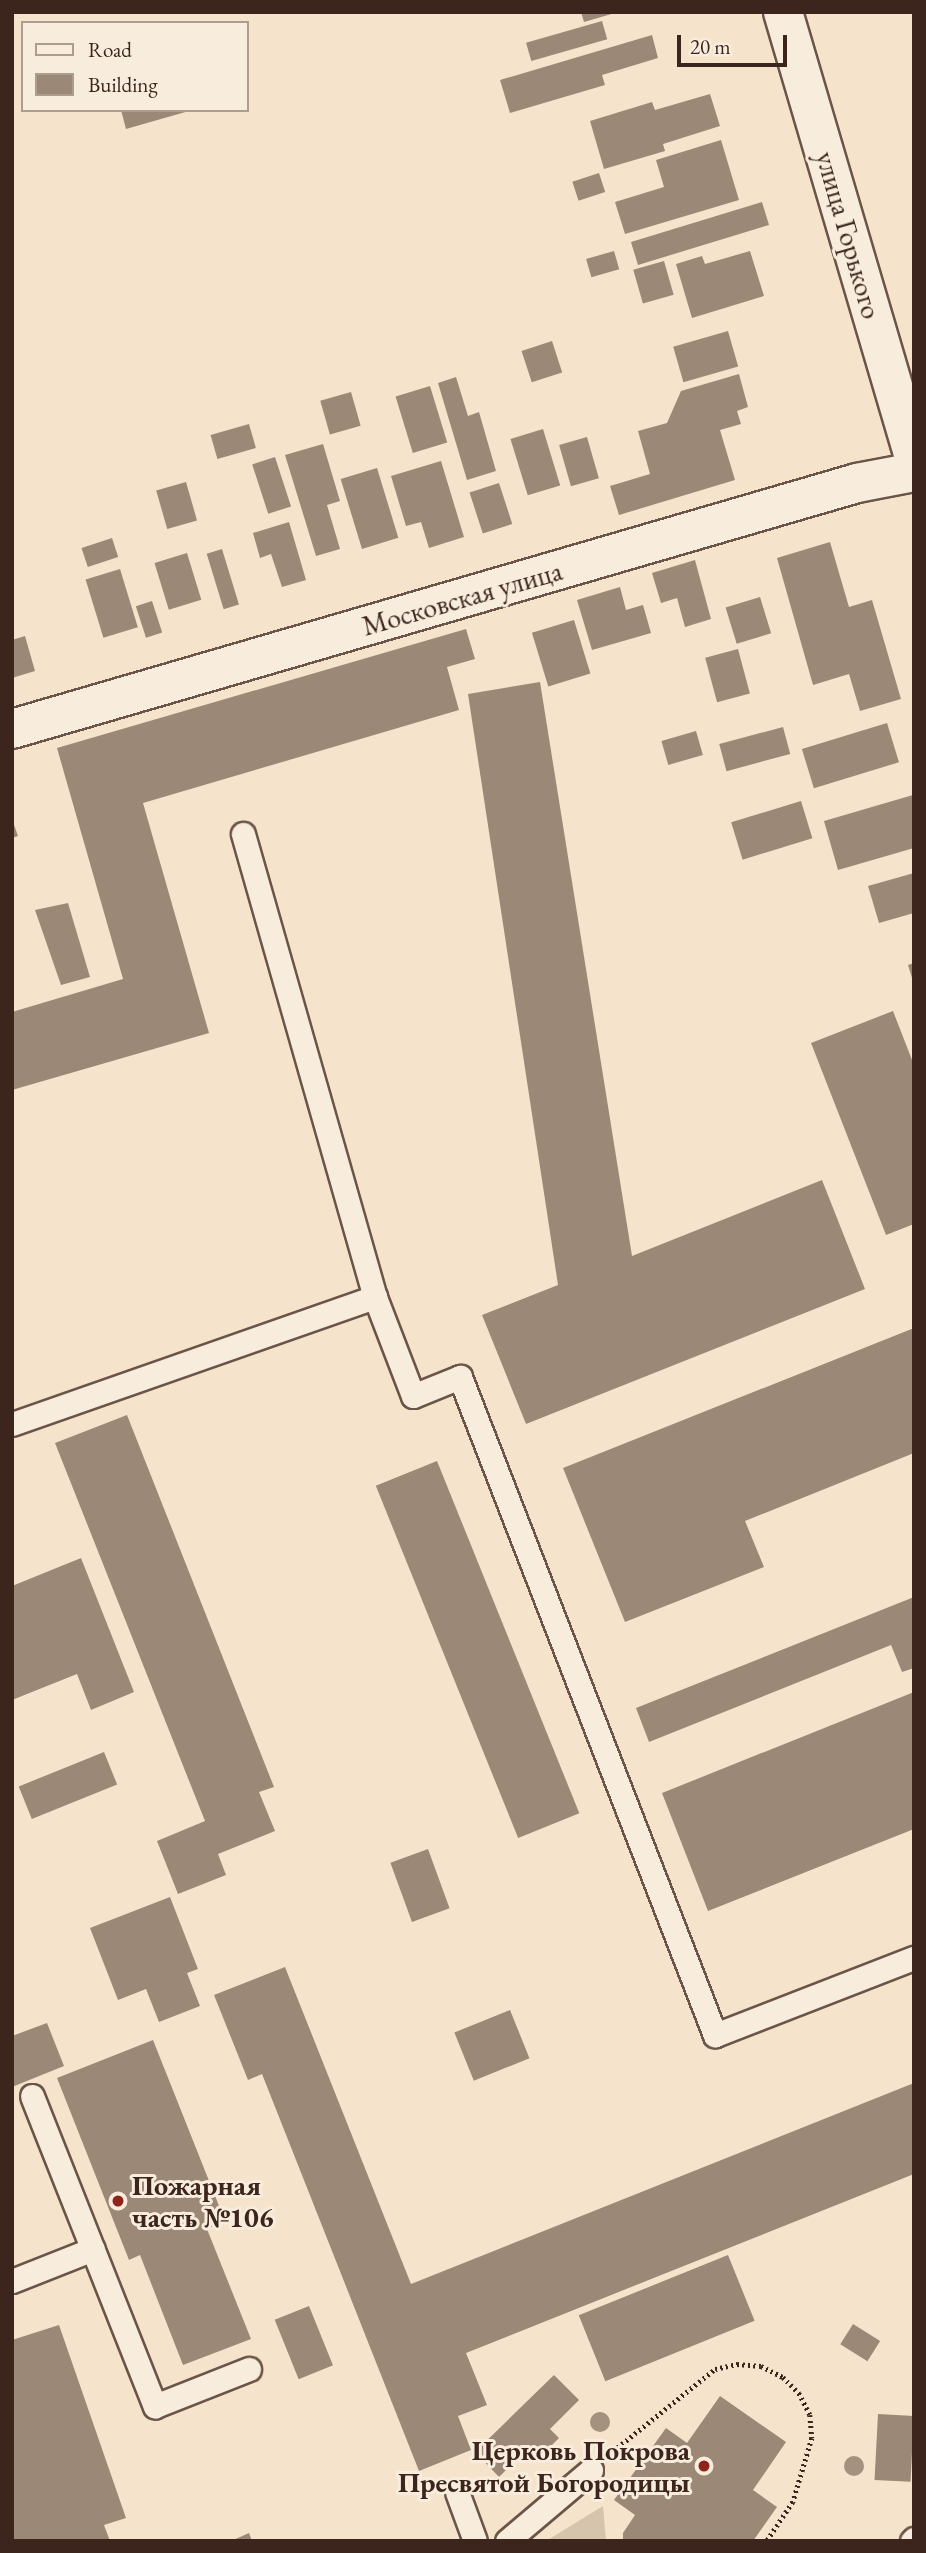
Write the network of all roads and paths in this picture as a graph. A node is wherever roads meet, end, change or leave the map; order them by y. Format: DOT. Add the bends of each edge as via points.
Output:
graph roads {
  1 [pos="783,12"];
  2 [pos="914,458"];
  3 [pos="914,472"];
  4 [pos="12,729"];
  5 [pos="243,834"];
  6 [pos="375,1297"];
  7 [pos="12,1424"];
  8 [pos="914,1958"];
  9 [pos="32,2096"];
  10 [pos="93,2249"];
  11 [pos="12,2281"];
  12 [pos="249,2369"];
  13 [pos="591,2470"];
  14 [pos="457,2492"];
  15 [pos="475,2541"];
  16 [pos="507,2541"];
  17 [pos="767,2541"];
  1 -- 2 [label="street, улица Горького"];
  3 -- 4 [label="street, Московская улица" via="856,483"];
  5 -- 6 [label="lane"];
  6 -- 7 [label="lane"];
  6 -- 8 [label="lane" via="413,1396 460,1377 715,2035"];
  9 -- 10 [label="lane"];
  10 -- 11 [label="lane"];
  10 -- 12 [label="lane" via="155,2406"];
  13 -- 16 [label="lane"];
  13 -- 17 [label="path" via="715,2369 737,2364 761,2366 783,2377 799,2393 810,2415 812,2438 793,2502"];
  14 -- 15 [label="lane"];
}
